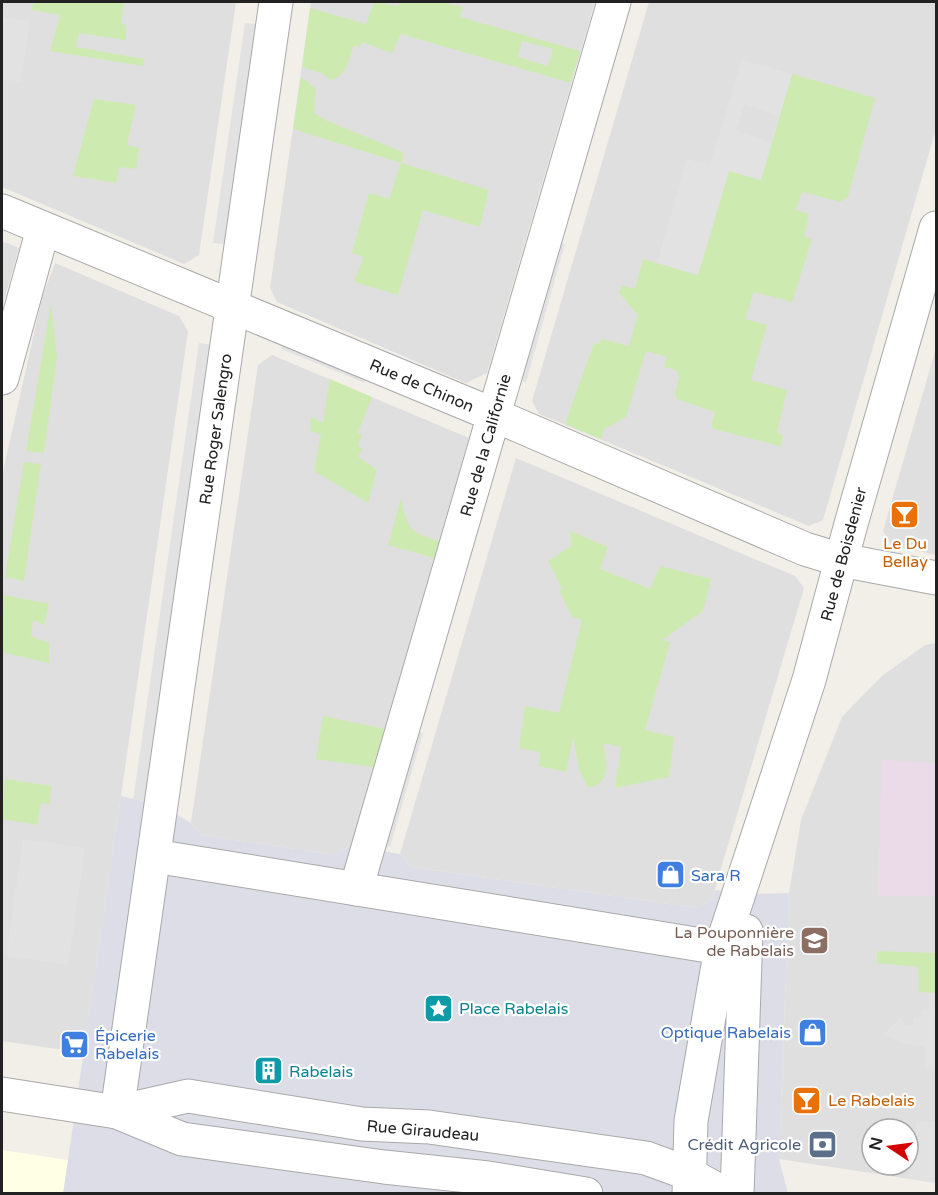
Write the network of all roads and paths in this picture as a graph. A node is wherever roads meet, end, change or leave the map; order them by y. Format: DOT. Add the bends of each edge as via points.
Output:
graph roads {
  1 [pos="276,2"];
  2 [pos="614,2"];
  3 [pos="2,211"];
  4 [pos="936,228"];
  5 [pos="43,229"];
  6 [pos="233,306"];
  7 [pos="2,378"];
  8 [pos="494,415"];
  9 [pos="841,560"];
  10 [pos="936,578"];
  11 [pos="154,856"];
  12 [pos="356,889"];
  13 [pos="733,950"];
  14 [pos="2,1094"];
  15 [pos="117,1112"];
  16 [pos="688,1183"];
  17 [pos="586,1194"];
  18 [pos="725,1194"];
  19 [pos="737,1194"];
  1 -- 6 [label="street, Rue Roger Salengro"];
  2 -- 8 [label="street, Rue de la Californie"];
  3 -- 5 [label="street, Rue de Chinon"];
  4 -- 9 [label="street, Rue de Boisdenier"];
  5 -- 6 [label="street, Rue de Chinon"];
  5 -- 7 [label="street"];
  6 -- 8 [label="street, Rue de Chinon"];
  6 -- 11 [label="street, Rue Roger Salengro"];
  8 -- 9 [label="street, Rue de Chinon" via="805,549"];
  8 -- 12 [label="street, Rue de la Californie"];
  9 -- 10 [label="street, Rue de Chinon"];
  9 -- 13 [label="street, Rue de Boisdenier" via="809,680 746,878"];
  11 -- 12 [label="street"];
  11 -- 15 [label="street"];
  12 -- 13 [label="street"];
  13 -- 16 [label="street" via="691,1121"];
  13 -- 19 [label="street"];
  14 -- 15 [label="street, Rue Giraudeau"];
  15 -- 16 [label="street, Rue Giraudeau" via="188,1096 363,1124 429,1128 646,1158"];
  15 -- 17 [label="street, Rue Giraudeau" via="182,1139"];
  16 -- 18 [label="street, Rue Giraudeau"];
}
